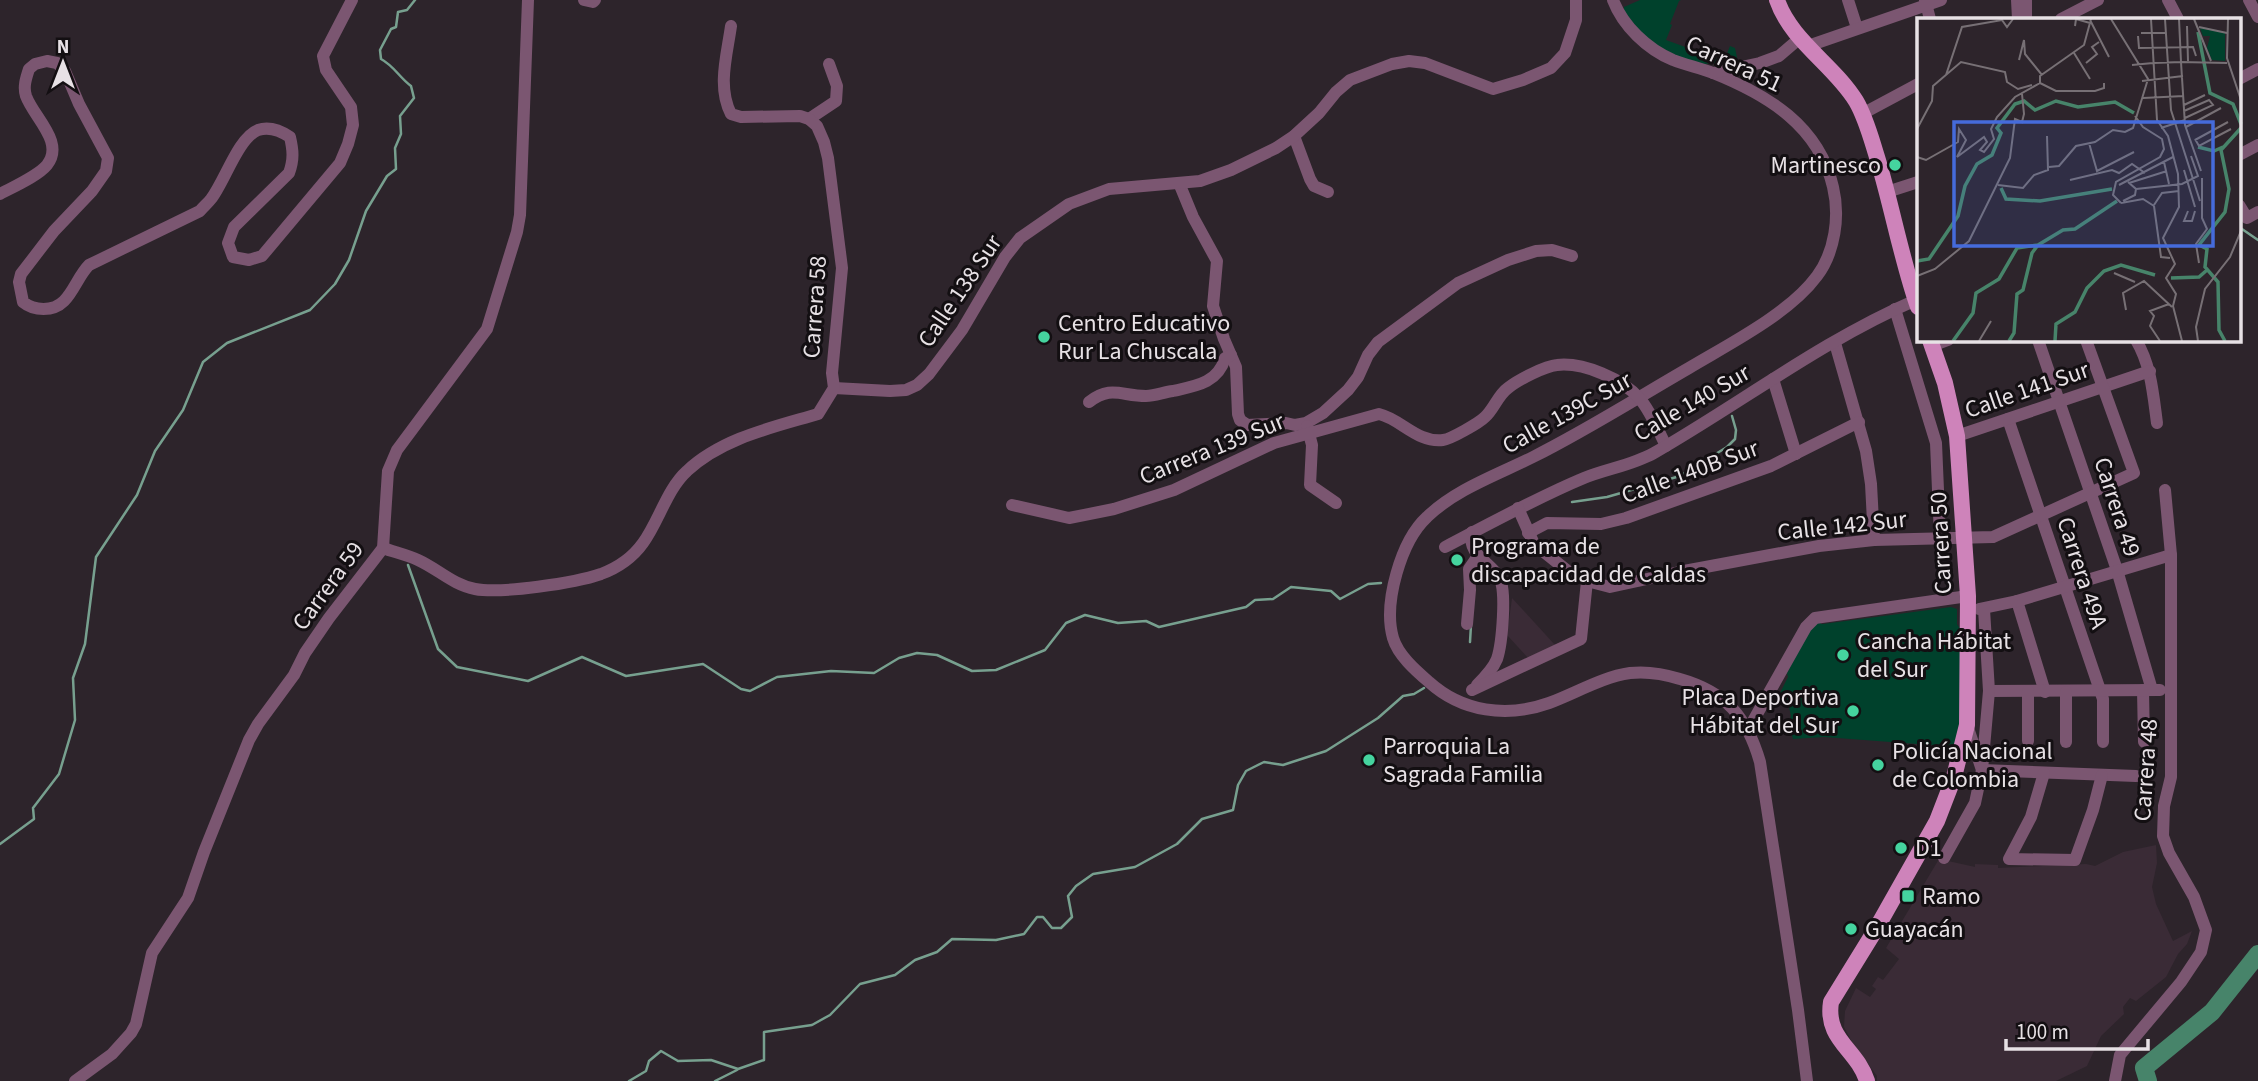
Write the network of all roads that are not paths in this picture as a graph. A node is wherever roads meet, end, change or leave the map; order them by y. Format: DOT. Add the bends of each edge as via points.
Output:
graph roads {
  1 [pos="352,0"];
  2 [pos="528,0"];
  3 [pos="584,0"];
  4 [pos="595,0"];
  5 [pos="1576,0"];
  6 [pos="1613,0"];
  7 [pos="1777,0"];
  8 [pos="1848,0"];
  9 [pos="1941,0"];
  10 [pos="2017,0"];
  11 [pos="2026,0"];
  12 [pos="2098,0"];
  13 [pos="2168,0"];
  14 [pos="2249,0"];
  15 [pos="1925,2"];
  16 [pos="2258,17"];
  17 [pos="2018,18"];
  18 [pos="2026,18"];
  19 [pos="2063,18"];
  20 [pos="2177,18"];
  21 [pos="731,26"];
  22 [pos="1857,28"];
  23 [pos="1804,42"];
  24 [pos="829,64"];
  25 [pos="2258,69"];
  26 [pos="1713,73"];
  27 [pos="2240,78"];
  28 [pos="1917,85"];
  29 [pos="1863,114"];
  30 [pos="809,119"];
  31 [pos="1294,136"];
  32 [pos="2258,145"];
  33 [pos="2240,154"];
  34 [pos="1180,183"];
  35 [pos="1917,183"];
  36 [pos="1328,192"];
  37 [pos="1887,192"];
  38 [pos="0,194"];
  39 [pos="1572,256"];
  40 [pos="1917,303"];
  41 [pos="1895,309"];
  42 [pos="1737,339"];
  43 [pos="2038,341"];
  44 [pos="2086,341"];
  45 [pos="2137,341"];
  46 [pos="1936,342"];
  47 [pos="1835,343"];
  48 [pos="1231,355"];
  49 [pos="2150,371"];
  50 [pos="1773,379"];
  51 [pos="2103,386"];
  52 [pos="834,388"];
  53 [pos="1639,397"];
  54 [pos="2059,401"];
  55 [pos="1089,402"];
  56 [pos="2008,419"];
  57 [pos="1859,422"];
  58 [pos="2157,423"];
  59 [pos="1308,428"];
  60 [pos="1957,436"];
  61 [pos="1666,446"];
  62 [pos="1796,454"];
  63 [pos="2165,490"];
  64 [pos="2091,492"];
  65 [pos="1336,503"];
  66 [pos="1012,505"];
  67 [pos="1518,508"];
  68 [pos="2041,516"];
  69 [pos="1472,532"];
  70 [pos="1528,533"];
  71 [pos="1940,537"];
  72 [pos="1965,538"];
  73 [pos="1874,540"];
  74 [pos="1445,547"];
  75 [pos="383,548"];
  76 [pos="2171,555"];
  77 [pos="1478,556"];
  78 [pos="2117,570"];
  79 [pos="1587,581"];
  80 [pos="2064,587"];
  81 [pos="2017,601"];
  82 [pos="1973,605"];
  83 [pos="1467,624"];
  84 [pos="2171,689"];
  85 [pos="1472,690"];
  86 [pos="2147,690"];
  87 [pos="1989,691"];
  88 [pos="2028,691"];
  89 [pos="2045,692"];
  90 [pos="2066,692"];
  91 [pos="2100,692"];
  92 [pos="1458,702"];
  93 [pos="1968,724"];
  94 [pos="1748,730"];
  95 [pos="2028,741"];
  96 [pos="2066,742"];
  97 [pos="2103,742"];
  98 [pos="2144,742"];
  99 [pos="1982,770"];
  100 [pos="2044,772"];
  101 [pos="2102,775"];
  102 [pos="2136,776"];
  103 [pos="1944,858"];
  104 [pos="75,1081"];
  105 [pos="1807,1081"];
  106 [pos="1867,1081"];
  107 [pos="2115,1081"];
  1 -- 38 [label="street" via="323,56 326,70 351,107 348,144 340,163 262,256 249,260 233,257 228,243 234,227 289,173 293,162 290,137 267,128 256,131 243,144 200,211 89,265 64,302 36,309 23,302 21,274 99,182 108,158 57,63 47,61 29,69 25,86 53,146 52,156 40,172"];
  2 -- 75 [label="street, Carrera 59" via="517,232 487,328 410,430 388,471"];
  3 -- 4 [label="street"];
  5 -- 31 [label="street, Calle 138 Sur" via="1576,20 1565,52 1551,68 1493,89 1425,64 1392,64 1350,80"];
  6 -- 26 [label="street, Carrera 51" via="1625,22 1649,46 1673,60"];
  7 -- 23 [label="main road"];
  8 -- 22 [label="street"];
  9 -- 15 [label="street"];
  10 -- 17 [label="street"];
  11 -- 18 [label="street"];
  12 -- 19 [label="street"];
  13 -- 20 [label="street"];
  14 -- 16 [label="street"];
  15 -- 22 [label="street"];
  21 -- 30 [label="street" via="723,84 724,102 731,114"];
  22 -- 23 [label="street"];
  23 -- 26 [label="street" via="1759,63"];
  23 -- 29 [label="main road" via="1847,88"];
  24 -- 30 [label="street" via="836,102"];
  25 -- 27 [label="street"];
  26 -- 42 [label="street, Carrera 51" via="1790,115 1816,143 1830,175 1836,208 1830,253 1818,276 1796,300"];
  28 -- 29 [label="street"];
  29 -- 37 [label="main road"];
  30 -- 52 [label="street, Carrera 58" via="817,126 828,159 840,240"];
  31 -- 34 [label="street, Calle 138 Sur" via="1231,170"];
  31 -- 36 [label="street" via="1314,186"];
  32 -- 33 [label="street"];
  34 -- 48 [label="street" via="1217,261 1213,306"];
  34 -- 52 [label="street, Calle 138 Sur" via="1109,189 1069,204 1039,223 1005,257 962,330 917,385 890,391"];
  35 -- 37 [label="street"];
  37 -- 40 [label="main road"];
  39 -- 59 [label="street" via="1536,251 1458,283 1378,342 1348,390"];
  40 -- 41 [label="street, Calle 140 Sur"];
  41 -- 47 [label="street, Calle 140 Sur"];
  41 -- 71 [label="street, Carrera 50" via="1936,443"];
  42 -- 53 [label="street, Calle 139C Sur"];
  43 -- 54 [label="street, Carrera 49"];
  44 -- 51 [label="street"];
  45 -- 49 [label="street"];
  46 -- 60 [label="main road, Carrera 50"];
  47 -- 50 [label="street, Calle 140 Sur"];
  47 -- 57 [label="street"];
  48 -- 55 [label="street" via="1215,376 1200,386 1149,396 1109,391"];
  48 -- 59 [label="street" via="1243,423"];
  49 -- 51 [label="street, Calle 141 Sur"];
  49 -- 58 [label="street"];
  50 -- 61 [label="street, Calle 140 Sur"];
  50 -- 62 [label="street"];
  51 -- 54 [label="street, Calle 141 Sur"];
  51 -- 64 [label="street, Calle 142 Sur" via="2134,473"];
  52 -- 75 [label="street, Carrera 58" via="818,414 733,442 685,472 637,551 601,574 485,590 458,584 418,560"];
  53 -- 59 [label="street, Carrera 139 Sur" via="1604,374 1558,365 1507,388 1484,419 1445,440 1433,440 1379,414"];
  53 -- 61 [label="street"];
  53 -- 92 [label="street, Calle 139C Sur" via="1556,446 1460,492 1420,524 1397,574 1391,610 1393,638 1415,669"];
  54 -- 56 [label="street, Calle 141 Sur"];
  54 -- 64 [label="street, Carrera 49"];
  56 -- 60 [label="street, Calle 141 Sur"];
  56 -- 68 [label="street, Carrera 49A"];
  57 -- 62 [label="street, Calle 140B Sur"];
  57 -- 73 [label="street" via="1871,484"];
  59 -- 65 [label="street" via="1310,485"];
  59 -- 66 [label="street, Carrera 139 Sur" via="1174,490 1114,509 1069,518"];
  60 -- 72 [label="main road, Carrera 50"];
  61 -- 67 [label="street, Calle 140 Sur"];
  62 -- 70 [label="street, Calle 140B Sur" via="1626,518 1601,524 1547,523"];
  63 -- 76 [label="street, Carrera 48"];
  64 -- 68 [label="street, Calle 142 Sur"];
  64 -- 78 [label="street, Carrera 49"];
  67 -- 69 [label="street, Calle 140 Sur"];
  67 -- 70 [label="street"];
  68 -- 72 [label="street, Calle 142 Sur" via="1993,537"];
  68 -- 80 [label="street, Carrera 49A"];
  69 -- 74 [label="street, Calle 140 Sur"];
  69 -- 77 [label="street"];
  70 -- 79 [label="street" via="1534,544"];
  71 -- 72 [label="street, Calle 142 Sur"];
  71 -- 73 [label="street, Calle 142 Sur"];
  72 -- 82 [label="main road, Carrera 50"];
  73 -- 79 [label="street, Calle 142 Sur" via="1819,546 1610,587"];
  75 -- 104 [label="street, Carrera 59" via="329,618 249,740 188,898 152,953 131,1033 112,1054"];
  76 -- 78 [label="street"];
  76 -- 84 [label="street, Carrera 48"];
  77 -- 83 [label="street" via="1469,569"];
  77 -- 85 [label="street" via="1499,576 1503,591 1497,660"];
  78 -- 80 [label="street"];
  78 -- 86 [label="street, Carrera 49"];
  79 -- 85 [label="street" via="1581,639"];
  80 -- 81 [label="street"];
  80 -- 91 [label="street, Carrera 49A"];
  81 -- 82 [label="street"];
  81 -- 89 [label="street"];
  82 -- 87 [label="street, Carrera 50"];
  82 -- 93 [label="main road, Carrera 50"];
  82 -- 94 [label="street" via="1812,620"];
  84 -- 86 [label="street"];
  84 -- 107 [label="street, Carrera 48" via="2171,777 2163,836 2206,930 2201,952 2181,982 2120,1055"];
  85 -- 92 [label="street"];
  86 -- 91 [label="street"];
  86 -- 98 [label="street, Carrera 49"];
  87 -- 88 [label="street"];
  87 -- 99 [label="street, Carrera 50"];
  88 -- 89 [label="street"];
  88 -- 95 [label="street"];
  89 -- 90 [label="street"];
  90 -- 91 [label="street"];
  90 -- 96 [label="street"];
  91 -- 97 [label="street, Carrera 49A"];
  92 -- 94 [label="street" via="1494,711 1528,709 1615,677 1647,673 1683,679 1713,692"];
  93 -- 99 [label="street"];
  93 -- 106 [label="main road, Carrera 50" via="1937,821 1831,1002 1831,1025"];
  94 -- 105 [label="street" via="1764,782"];
  99 -- 100 [label="street"];
  99 -- 103 [label="street, Carrera 50" via="1975,803"];
  100 -- 101 [label="street"];
  100 -- 101 [label="street" via="2031,817 2009,859 2075,860"];
  101 -- 102 [label="street"];
}
